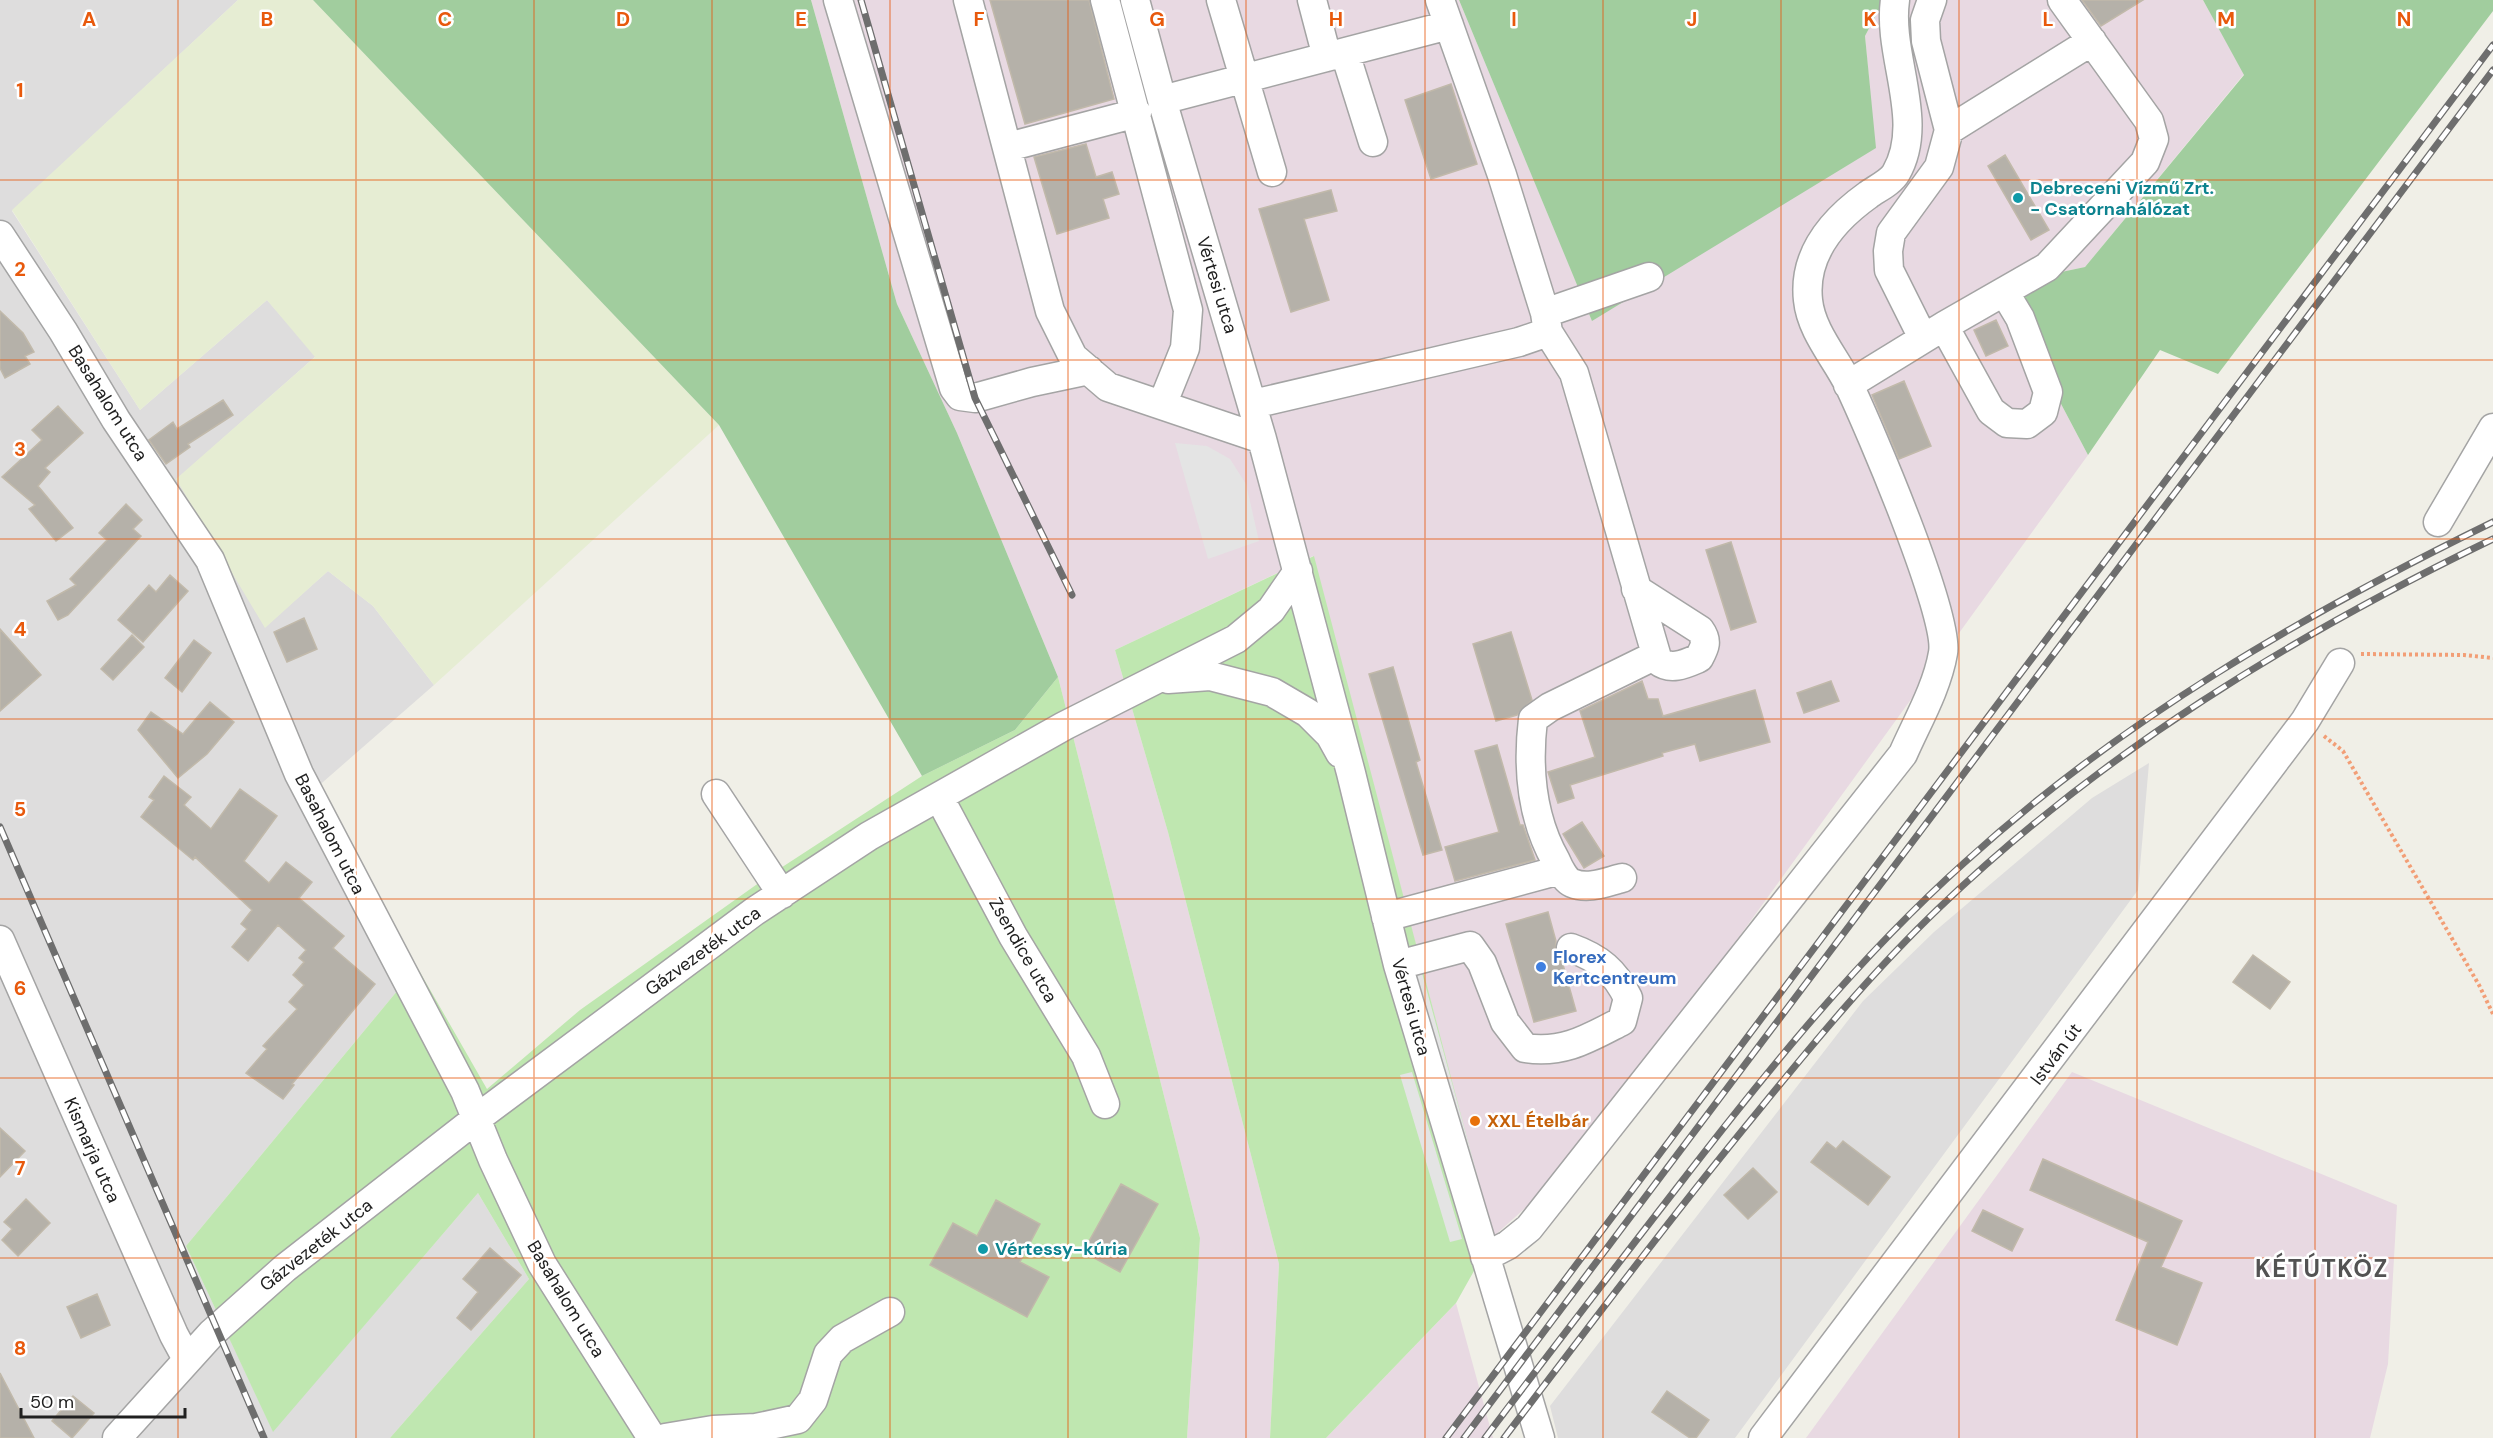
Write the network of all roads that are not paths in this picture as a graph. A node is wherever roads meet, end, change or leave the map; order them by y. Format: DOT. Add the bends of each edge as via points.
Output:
graph roads {
  1 [pos="838,0"];
  2 [pos="968,0"];
  3 [pos="1105,0"];
  4 [pos="1135,0"];
  5 [pos="1221,0"];
  6 [pos="1312,0"];
  7 [pos="1895,0"];
  8 [pos="1932,0"];
  9 [pos="2062,0"];
  10 [pos="1445,13"];
  11 [pos="2091,41"];
  12 [pos="1336,55"];
  13 [pos="1244,79"];
  14 [pos="1162,100"];
  15 [pos="1137,113"];
  16 [pos="1949,130"];
  17 [pos="1372,142"];
  18 [pos="1008,147"];
  19 [pos="1272,172"];
  20 [pos="0,235"];
  21 [pos="1649,277"];
  22 [pos="2005,293"];
  23 [pos="1547,323"];
  24 [pos="1934,332"];
  25 [pos="1089,370"];
  26 [pos="1848,385"];
  27 [pos="1253,404"];
  28 [pos="1162,405"];
  29 [pos="2493,428"];
  30 [pos="1262,439"];
  31 [pos="2438,522"];
  32 [pos="1298,571"];
  33 [pos="1636,589"];
  34 [pos="1656,655"];
  35 [pos="2340,663"];
  36 [pos="1157,680"];
  37 [pos="1351,773"];
  38 [pos="716,794"];
  39 [pos="939,797"];
  40 [pos="1560,870"];
  41 [pos="1622,878"];
  42 [pos="782,894"];
  43 [pos="1386,917"];
  44 [pos="0,940"];
  45 [pos="1571,948"];
  46 [pos="1398,965"];
  47 [pos="1105,1104"];
  48 [pos="476,1119"];
  49 [pos="1485,1257"];
  50 [pos="890,1312"];
  51 [pos="187,1359"];
  52 [pos="117,1438"];
  53 [pos="652,1438"];
  54 [pos="665,1438"];
  55 [pos="1540,1438"];
  56 [pos="1763,1438"];
  1 -- 25 [label="street" via="954,388 960,396 975,398"];
  2 -- 18 [label="street"];
  3 -- 15 [label="street"];
  4 -- 14 [label="street, Vértesi utca"];
  5 -- 13 [label="street"];
  6 -- 12 [label="street"];
  7 -- 26 [label="street" via="1892,21 1907,114 1905,152 1895,176 1848,209 1826,232 1810,264 1808,299 1815,327"];
  8 -- 16 [label="street" via="1925,20 1926,41"];
  9 -- 11 [label="street"];
  10 -- 12 [label="street"];
  10 -- 23 [label="street" via="1502,175"];
  11 -- 16 [label="street"];
  11 -- 22 [label="street" via="2149,121 2154,138 2145,162 2047,267"];
  12 -- 13 [label="street"];
  12 -- 17 [label="street"];
  13 -- 14 [label="street"];
  13 -- 19 [label="street"];
  14 -- 27 [label="street, Vértesi utca"];
  15 -- 18 [label="street"];
  15 -- 28 [label="street" via="1188,310 1185,348"];
  16 -- 24 [label="street" via="1939,167 1891,233 1888,251 1889,270"];
  18 -- 25 [label="street" via="1050,310 1073,357"];
  20 -- 48 [label="street, Basahalom utca" via="210,560 299,774"];
  21 -- 23 [label="street"];
  22 -- 24 [label="street"];
  22 -- 24 [label="street" via="2020,318 2048,392 2043,412 2027,423 2007,423 1991,411"];
  23 -- 27 [label="street" via="1519,342"];
  23 -- 33 [label="street" via="1574,373"];
  24 -- 26 [label="street"];
  25 -- 28 [label="street" via="1108,387"];
  26 -- 49 [label="street" via="1937,606 1944,651 1927,701 1903,754 1530,1228"];
  27 -- 30 [label="street, Vértesi utca"];
  28 -- 30 [label="street"];
  29 -- 31 [label="street"];
  30 -- 32 [label="street, Vértesi utca"];
  32 -- 36 [label="street" via="1271,610 1236,639"];
  32 -- 37 [label="street, Vértesi utca"];
  33 -- 34 [label="street"];
  33 -- 34 [label="street" via="1705,637 1706,646 1699,658 1687,664 1664,666"];
  34 -- 40 [label="street" via="1533,719 1530,776 1535,809 1546,844"];
  35 -- 56 [label="street, István út" via="2305,721"];
  36 -- 37 [label="street, Gázvezeték utca" via="1210,676 1272,692 1308,713 1330,735"];
  36 -- 39 [label="street, Gázvezeték utca" via="1064,726"];
  37 -- 43 [label="street, Vértesi utca"];
  38 -- 42 [label="street"];
  39 -- 42 [label="street, Gázvezeték utca"];
  39 -- 47 [label="street, Zsendice utca" via="1013,936 1086,1056"];
  40 -- 41 [label="street" via="1571,883 1590,886"];
  40 -- 43 [label="street"];
  42 -- 48 [label="street, Gázvezeték utca"];
  43 -- 46 [label="street, Vértesi utca"];
  44 -- 51 [label="street, Kismarja utca"];
  45 -- 46 [label="street" via="1594,957 1618,977 1628,998 1623,1021 1578,1044 1546,1052 1525,1048 1505,1023 1482,963 1470,946"];
  46 -- 49 [label="street, Vértesi utca"];
  48 -- 51 [label="street, Gázvezeték utca" via="285,1268"];
  48 -- 53 [label="street, Basahalom utca" via="542,1264"];
  49 -- 55 [label="street, Vértesi utca"];
  50 -- 54 [label="street" via="842,1339 828,1354 813,1400 798,1419"];
  51 -- 52 [label="street, Gázvezeték utca"];
}
